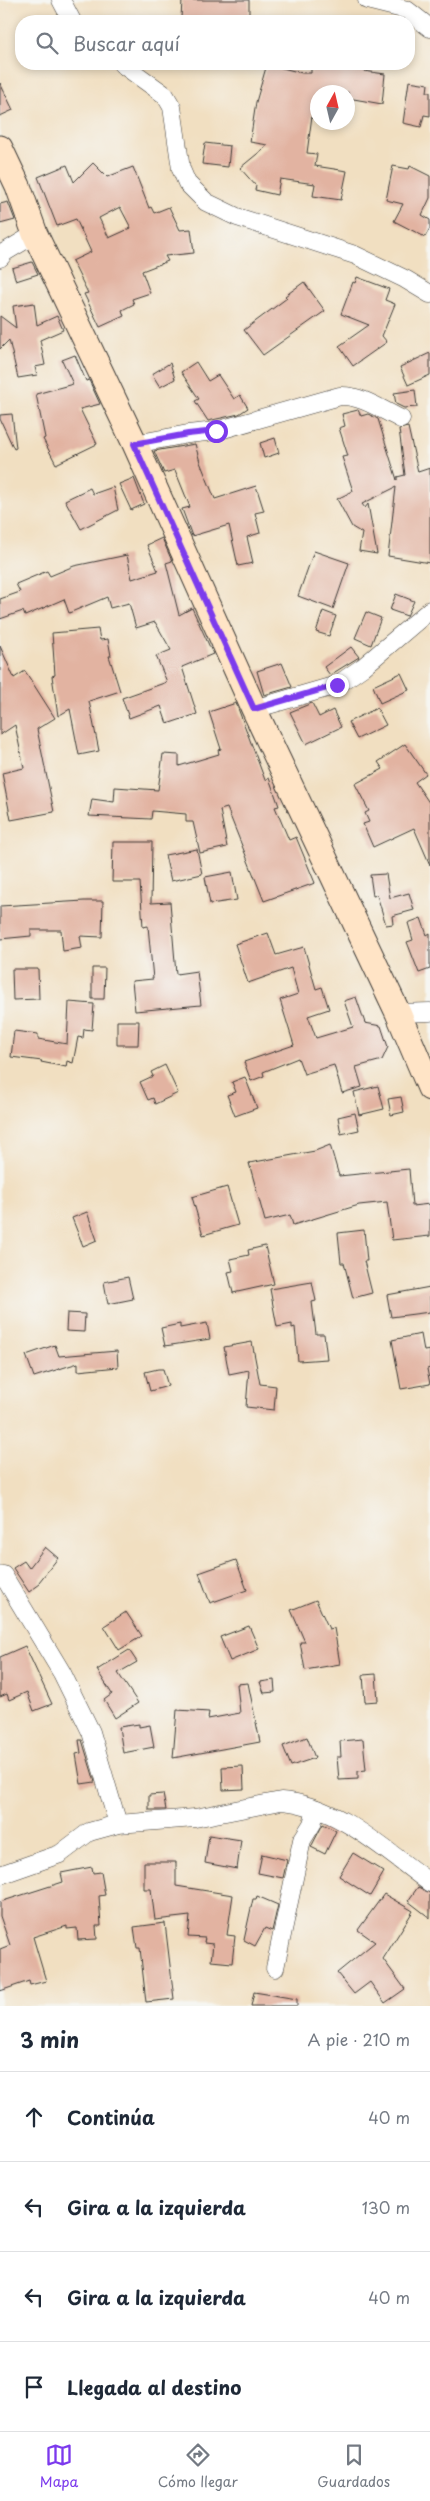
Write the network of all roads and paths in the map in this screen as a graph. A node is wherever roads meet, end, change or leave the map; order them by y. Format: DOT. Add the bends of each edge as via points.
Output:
graph roads {
  1 [pos="61,0"];
  2 [pos="367,0"];
  3 [pos="69,15"];
  4 [pos="413,15"];
  5 [pos="415,16"];
  6 [pos="430,28"];
  7 [pos="130,70"];
  8 [pos="0,148"];
  9 [pos="35,234"];
  10 [pos="0,258"];
  11 [pos="430,294"];
  12 [pos="401,419"];
  13 [pos="134,444"];
  14 [pos="430,610"];
  15 [pos="254,709"];
  16 [pos="430,1012"];
  17 [pos="398,1013"];
  18 [pos="430,1088"];
  19 [pos="3,1575"];
  20 [pos="316,1809"];
  21 [pos="118,1824"];
  22 [pos="0,1875"];
  23 [pos="430,1883"];
  24 [pos="275,1968"];
  1 -- 3 [label="street"];
  2 -- 4 [label="street" via="407,10"];
  5 -- 6 [label="street"];
  7 -- 11 [label="street" via="165,95 172,107 181,169 187,183 206,202 237,217 355,255"];
  8 -- 9 [label="main road"];
  9 -- 10 [label="street"];
  9 -- 13 [label="main road"];
  12 -- 13 [label="street" via="358,398 340,396 216,431"];
  13 -- 15 [label="main road"];
  14 -- 15 [label="street" via="364,667 337,685"];
  15 -- 17 [label="main road"];
  16 -- 17 [label="street"];
  17 -- 18 [label="main road"];
  19 -- 21 [label="street" via="62,1673 91,1732"];
  20 -- 21 [label="street" via="281,1801 195,1818"];
  20 -- 23 [label="street" via="356,1829"];
  20 -- 24 [label="street" via="312,1824 302,1840"];
  21 -- 22 [label="street" via="88,1832 60,1854"];
}
